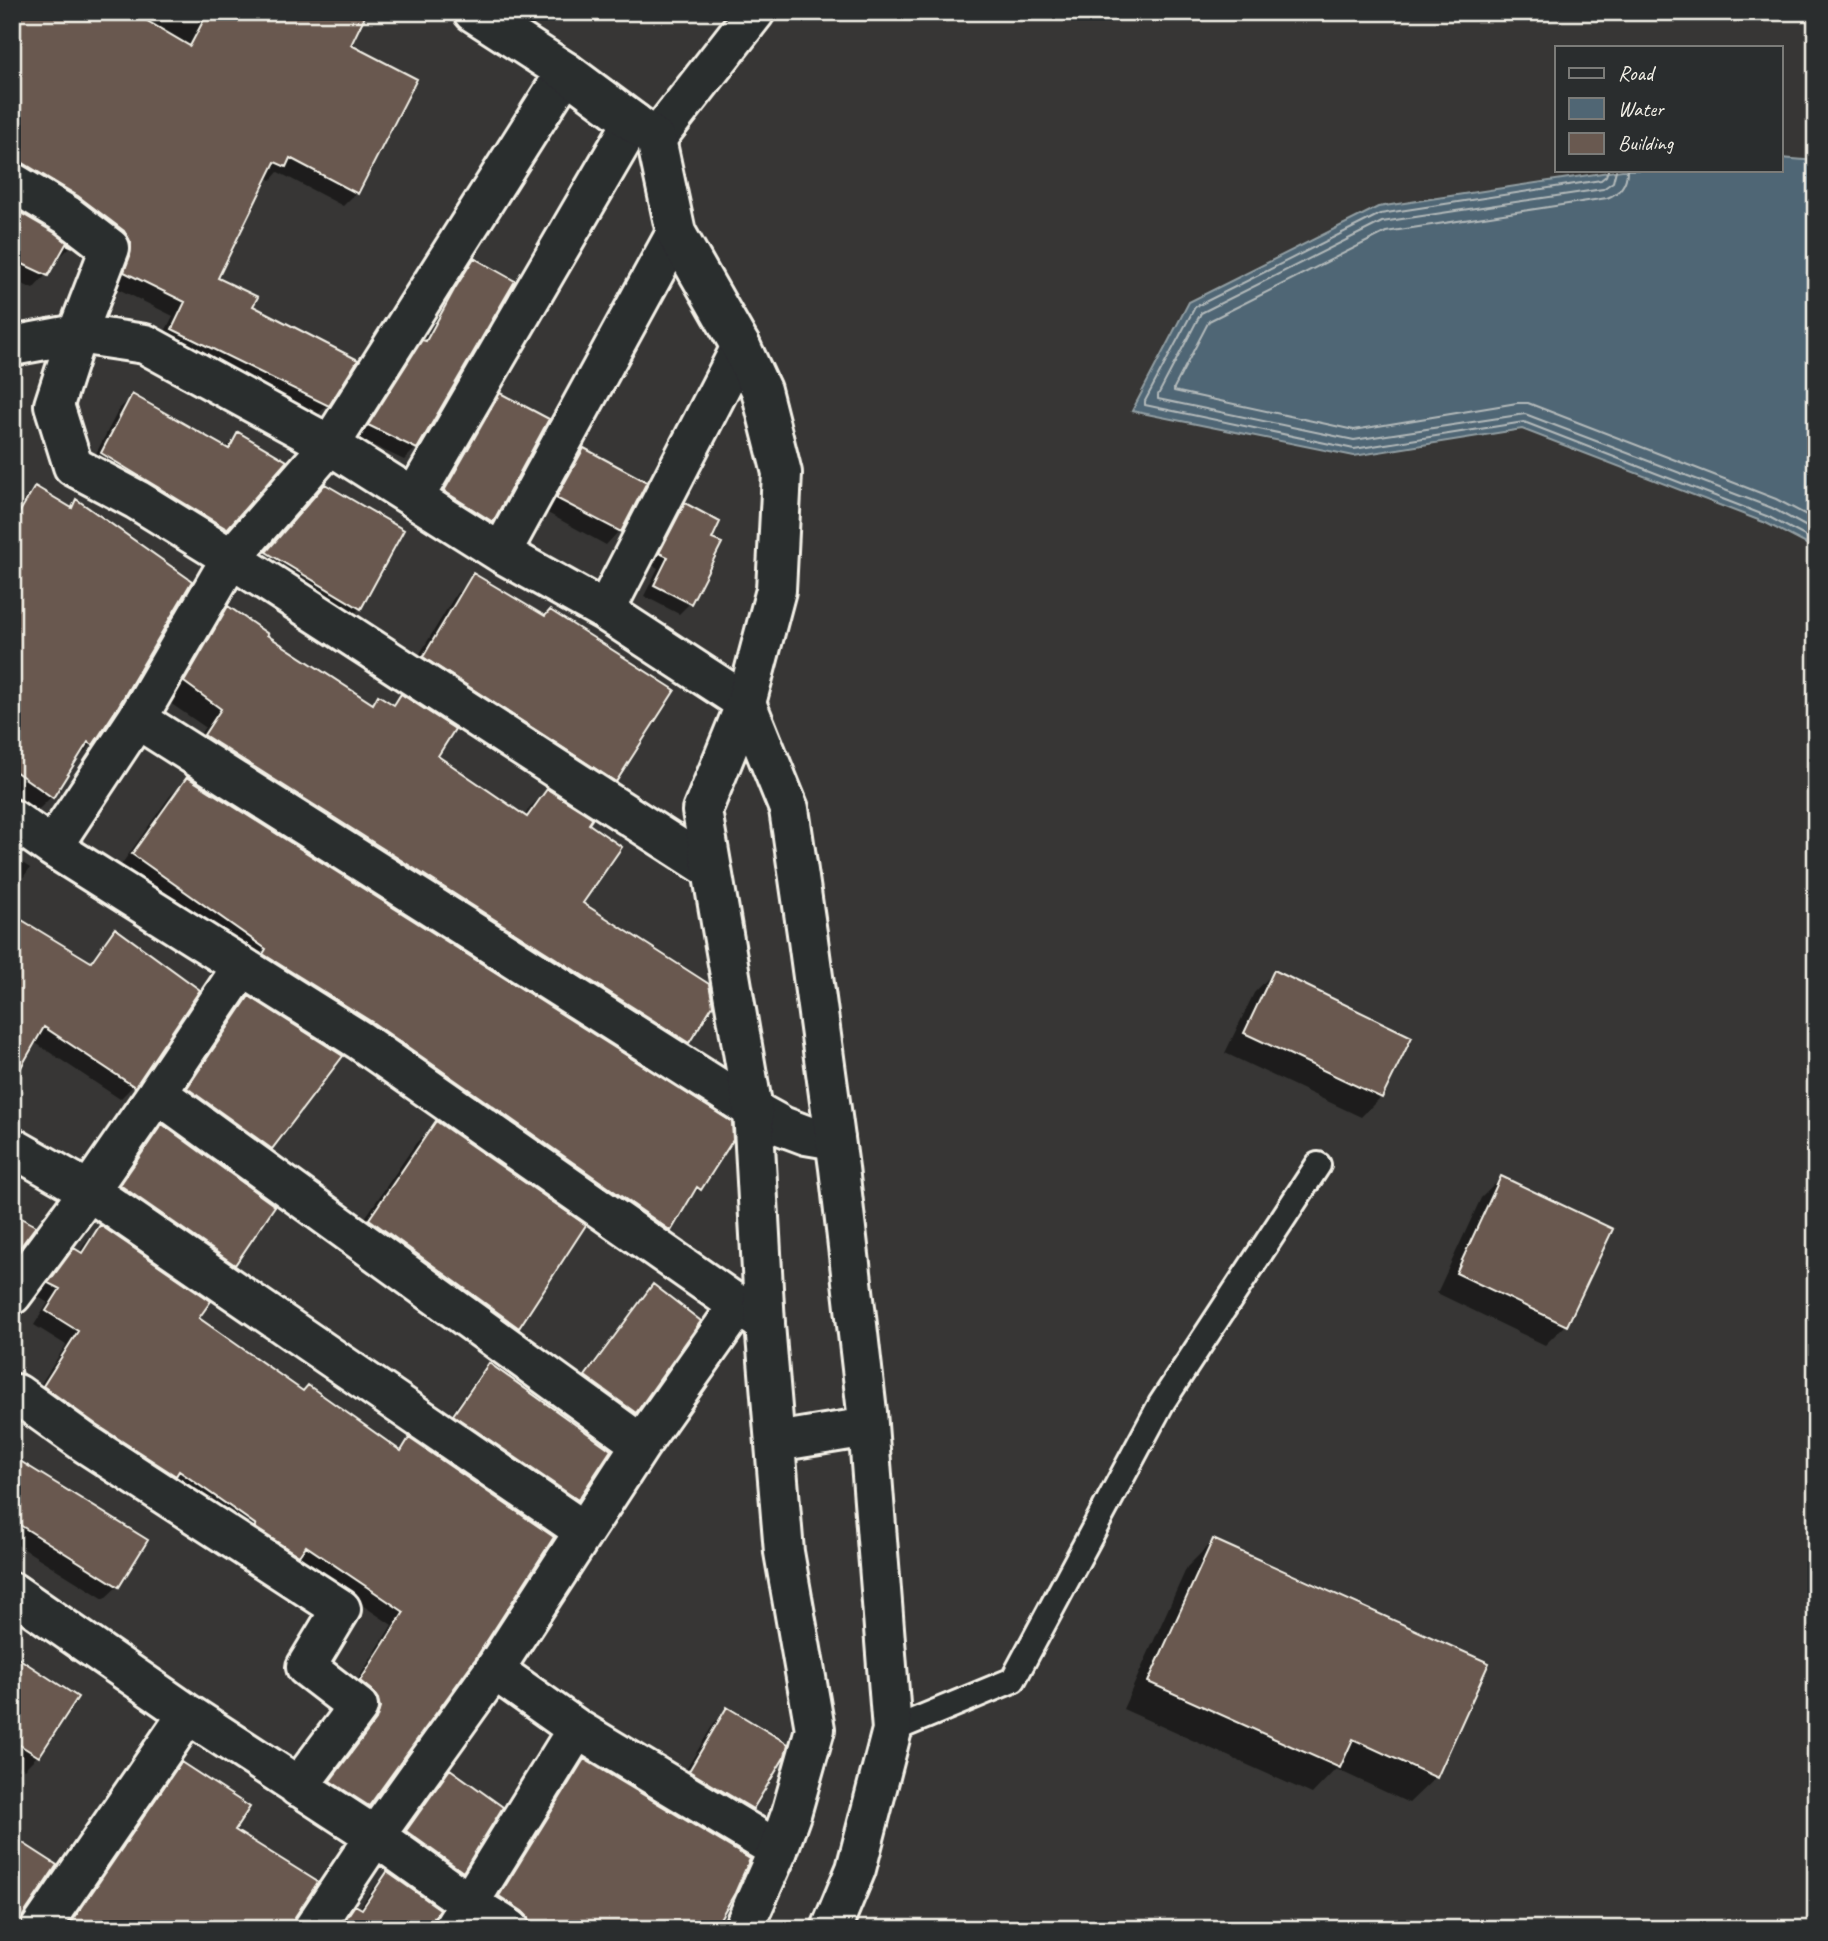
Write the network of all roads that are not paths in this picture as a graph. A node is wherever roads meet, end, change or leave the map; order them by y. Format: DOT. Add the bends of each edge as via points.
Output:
graph roads {
  1 [pos="473,12"];
  2 [pos="755,12"];
  3 [pos="566,72"];
  4 [pos="645,131"];
  5 [pos="12,182"];
  6 [pos="676,233"];
  7 [pos="77,334"];
  8 [pos="12,346"];
  9 [pos="741,347"];
  10 [pos="330,445"];
  11 [pos="414,498"];
  12 [pos="501,553"];
  13 [pos="232,558"];
  14 [pos="605,611"];
  15 [pos="746,703"];
  16 [pos="137,719"];
  17 [pos="12,819"];
  18 [pos="52,846"];
  19 [pos="711,869"];
  20 [pos="242,967"];
  21 [pos="157,1093"];
  22 [pos="753,1110"];
  23 [pos="835,1140"];
  24 [pos="12,1147"];
  25 [pos="1318,1165"];
  26 [pos="89,1191"];
  27 [pos="12,1296"];
  28 [pos="752,1315"];
  29 [pos="14,1394"];
  30 [pos="868,1427"];
  31 [pos="776,1442"];
  32 [pos="641,1444"];
  33 [pos="584,1531"];
  34 [pos="12,1592"];
  35 [pos="494,1671"];
  36 [pos="188,1714"];
  37 [pos="577,1729"];
  38 [pos="892,1731"];
  39 [pos="298,1787"];
  40 [pos="375,1836"];
  41 [pos="778,1850"];
  42 [pos="461,1916"];
  43 [pos="40,1929"];
  44 [pos="313,1929"];
  45 [pos="510,1929"];
  46 [pos="743,1929"];
  47 [pos="831,1929"];
  1 -- 3 [label="street"];
  2 -- 4 [label="street"];
  3 -- 4 [label="street"];
  3 -- 10 [label="street"];
  4 -- 6 [label="street"];
  4 -- 11 [label="street"];
  5 -- 7 [label="street" via="110,248"];
  6 -- 9 [label="street"];
  6 -- 12 [label="street"];
  7 -- 8 [label="street"];
  7 -- 10 [label="street" via="145,344"];
  7 -- 13 [label="street" via="54,405 73,466"];
  9 -- 14 [label="street"];
  9 -- 15 [label="street" via="761,390 782,473 776,590"];
  10 -- 11 [label="street"];
  10 -- 13 [label="street"];
  11 -- 12 [label="street"];
  12 -- 14 [label="street"];
  13 -- 16 [label="street"];
  13 -- 19 [label="street"];
  14 -- 15 [label="street"];
  15 -- 19 [label="street" via="702,811"];
  15 -- 23 [label="street" via="789,809"];
  16 -- 18 [label="street"];
  16 -- 22 [label="street"];
  17 -- 18 [label="street"];
  18 -- 20 [label="street"];
  19 -- 22 [label="street"];
  20 -- 21 [label="street"];
  20 -- 28 [label="street" via="359,1041"];
  21 -- 26 [label="street"];
  21 -- 32 [label="street"];
  22 -- 23 [label="street" via="806,1135"];
  22 -- 28 [label="street"];
  23 -- 30 [label="street"];
  24 -- 26 [label="street"];
  25 -- 38 [label="lane" via="1161,1404 1013,1680"];
  26 -- 27 [label="street"];
  26 -- 33 [label="street"];
  28 -- 31 [label="street"];
  28 -- 32 [label="street"];
  29 -- 39 [label="street" via="341,1609 306,1667 358,1707"];
  30 -- 31 [label="street"];
  30 -- 38 [label="street"];
  31 -- 41 [label="street" via="784,1552 815,1729"];
  32 -- 33 [label="street"];
  33 -- 35 [label="street"];
  34 -- 36 [label="street"];
  35 -- 37 [label="street"];
  35 -- 40 [label="street"];
  36 -- 39 [label="street"];
  36 -- 43 [label="street"];
  37 -- 41 [label="street"];
  37 -- 42 [label="street"];
  38 -- 47 [label="street" via="856,1869"];
  39 -- 40 [label="street"];
  40 -- 42 [label="street"];
  40 -- 44 [label="street"];
  41 -- 46 [label="street"];
  42 -- 45 [label="street"];
}
